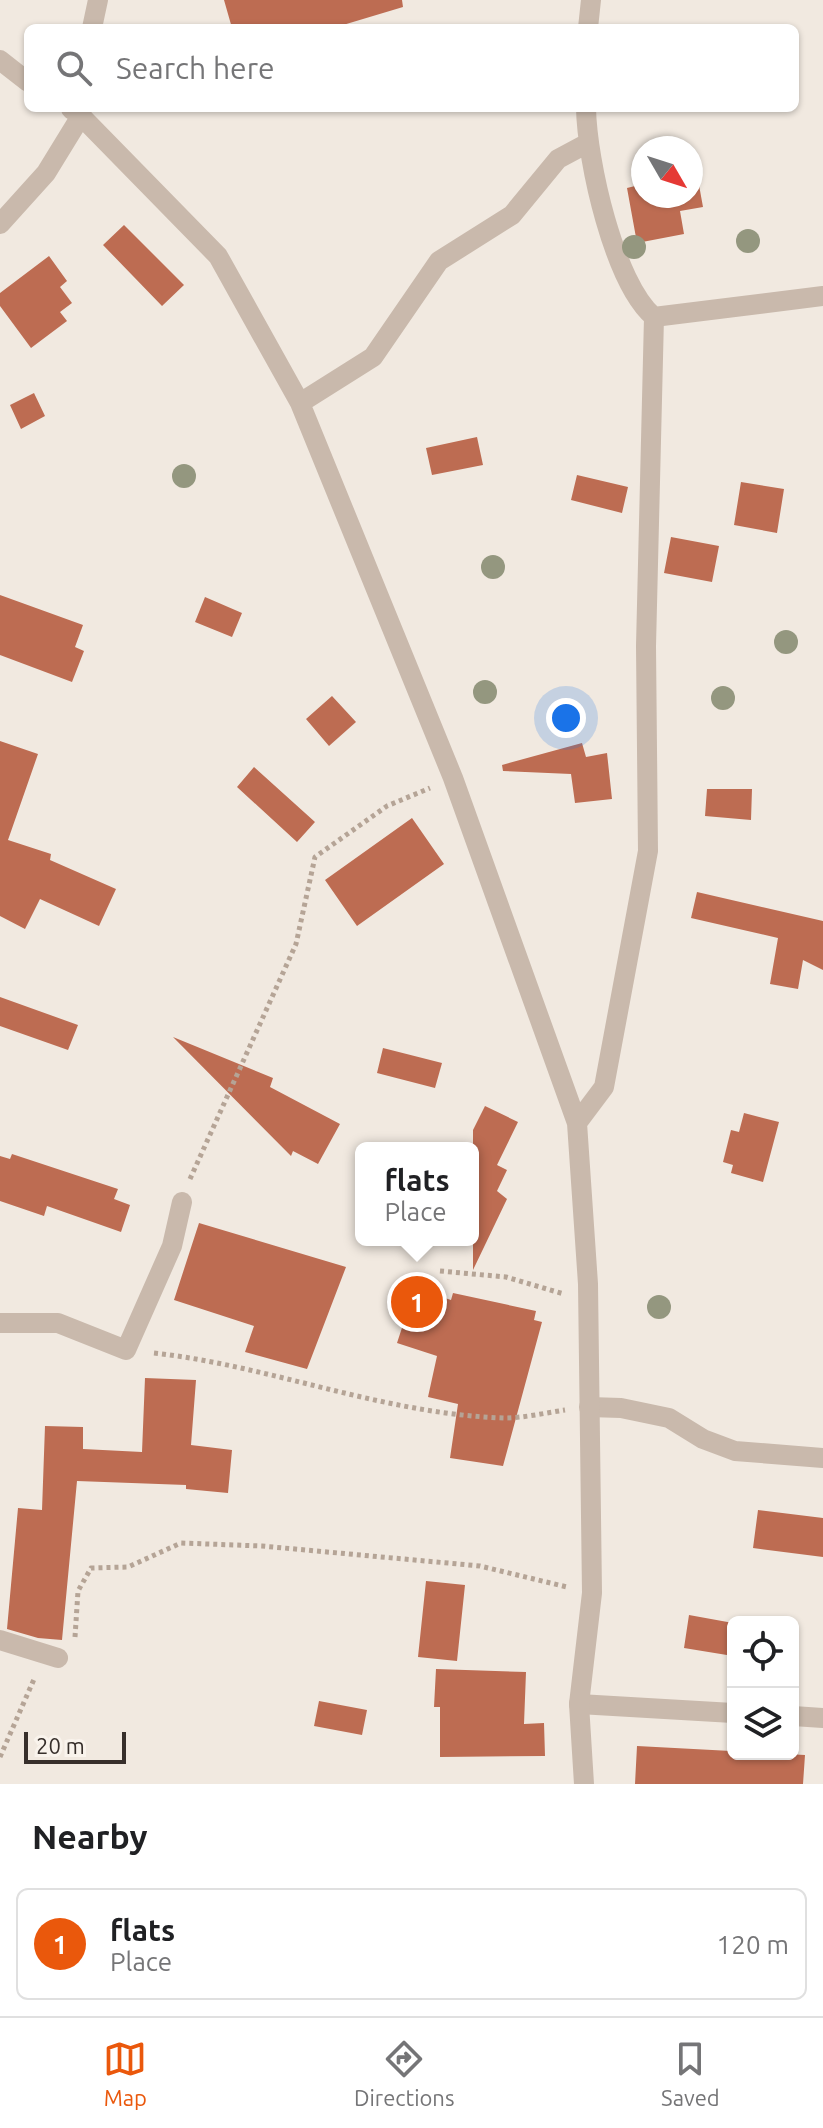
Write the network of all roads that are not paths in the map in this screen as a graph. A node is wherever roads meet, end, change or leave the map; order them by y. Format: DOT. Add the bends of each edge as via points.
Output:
graph roads {
  1 [pos="98,0"];
  2 [pos="591,0"];
  3 [pos="93,24"];
  4 [pos="588,24"];
  5 [pos="0,60"];
  6 [pos="24,79"];
  7 [pos="77,112"];
  8 [pos="79,112"];
  9 [pos="586,112"];
  10 [pos="586,144"];
  11 [pos="0,224"];
  12 [pos="823,296"];
  13 [pos="654,317"];
  14 [pos="300,403"];
  15 [pos="577,1123"];
  16 [pos="182,1202"];
  17 [pos="0,1323"];
  18 [pos="589,1407"];
  19 [pos="823,1458"];
  20 [pos="0,1640"];
  21 [pos="58,1658"];
  22 [pos="579,1704"];
  23 [pos="727,1713"];
  24 [pos="799,1716"];
  25 [pos="823,1718"];
  26 [pos="584,1784"];
  1 -- 3 [label="street"];
  2 -- 4 [label="street"];
  5 -- 6 [label="street"];
  7 -- 11 [label="street" via="46,173"];
  8 -- 14 [label="street" via="218,256"];
  9 -- 10 [label="street"];
  10 -- 13 [label="street" via="621,267 638,304"];
  10 -- 14 [label="street" via="558,159 512,215 439,261 373,357"];
  12 -- 13 [label="street"];
  13 -- 15 [label="street" via="646,646 648,851 604,1087"];
  14 -- 15 [label="street" via="453,778"];
  15 -- 18 [label="street"];
  16 -- 17 [label="street" via="172,1246 126,1350 58,1323"];
  18 -- 19 [label="street" via="669,1418 735,1451"];
  18 -- 22 [label="street" via="592,1593"];
  20 -- 21 [label="street"];
  22 -- 23 [label="street"];
  22 -- 26 [label="street"];
  24 -- 25 [label="street"];
}
